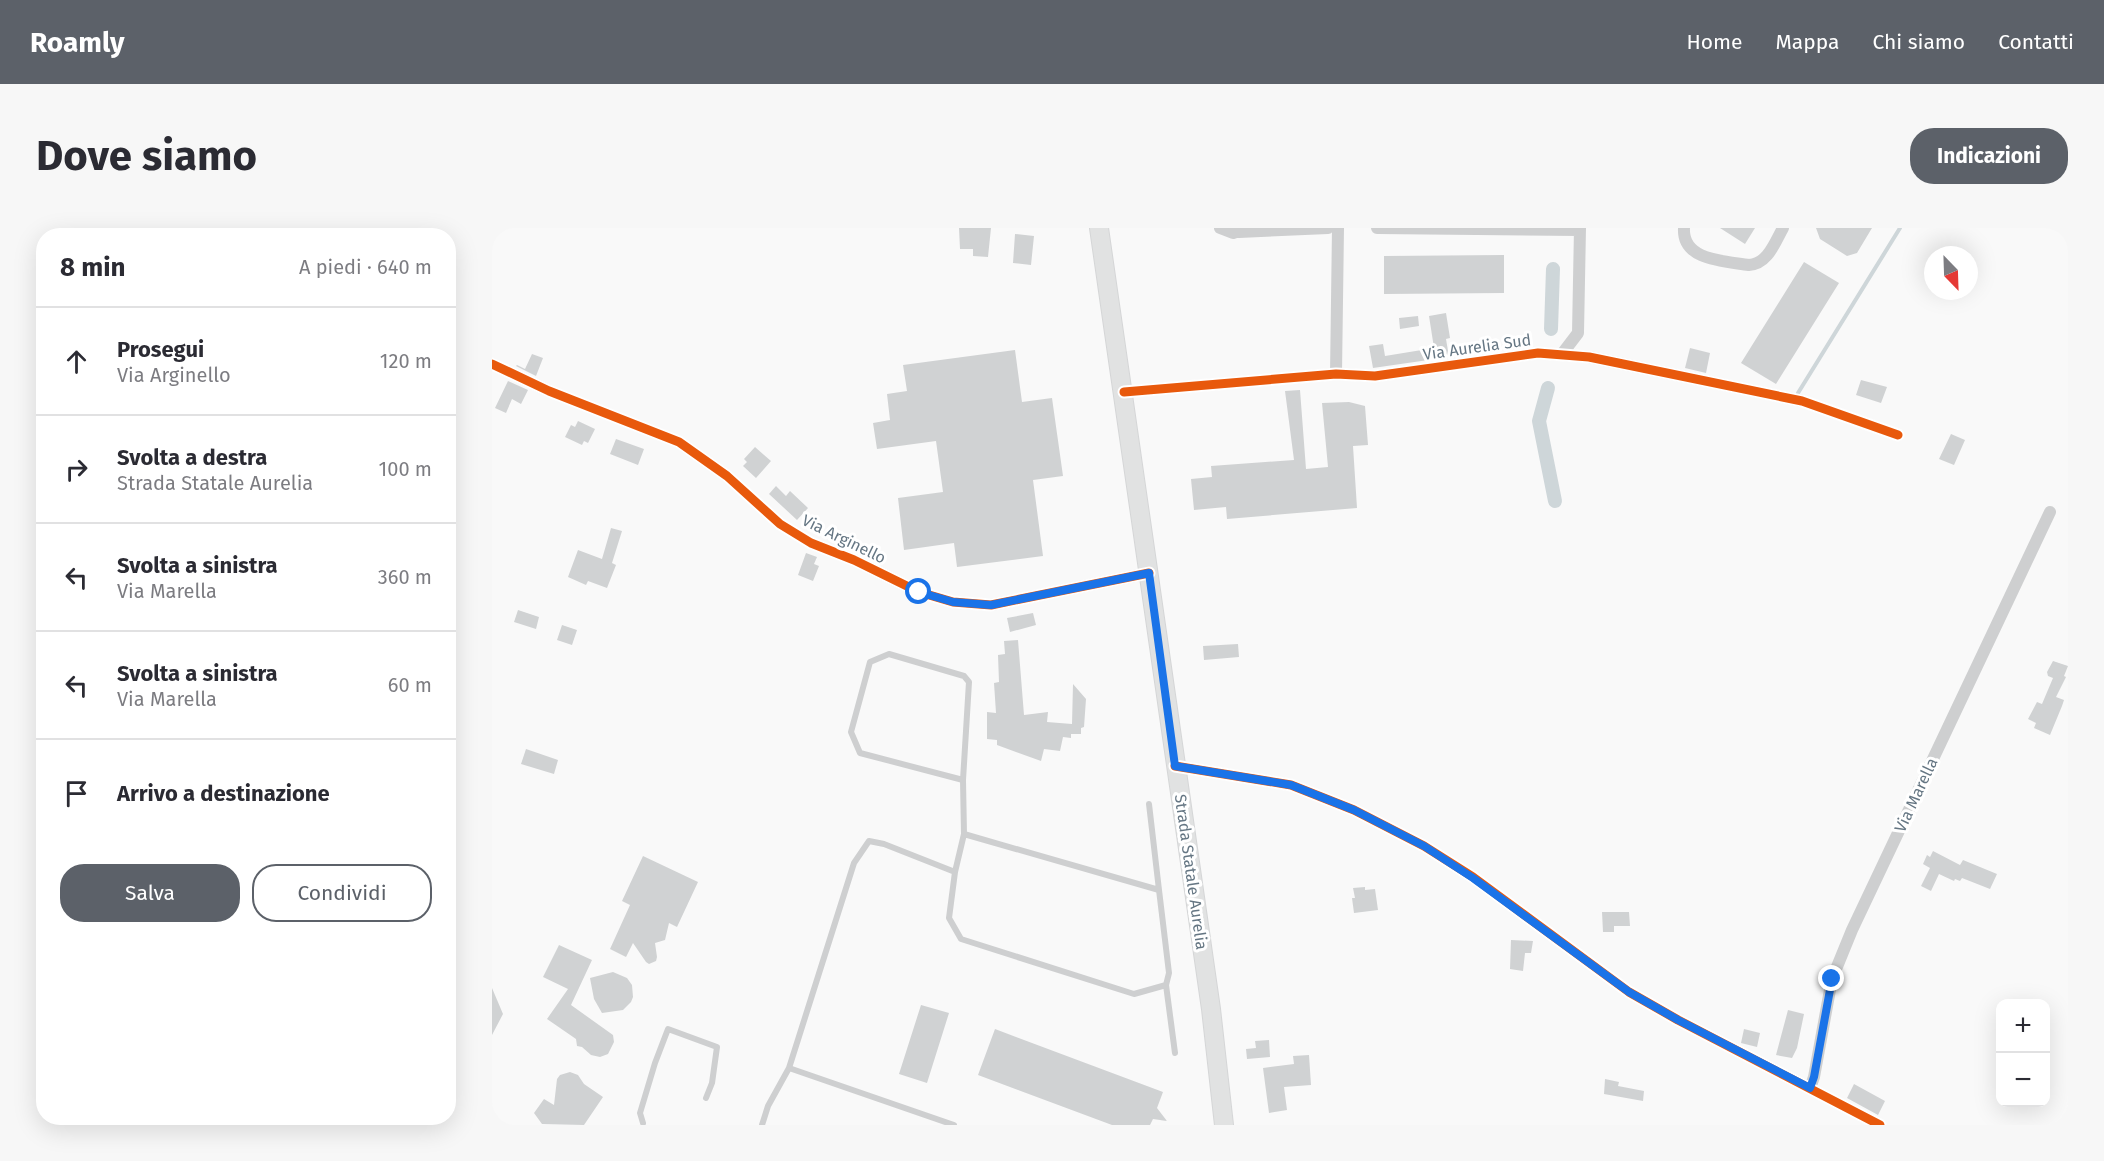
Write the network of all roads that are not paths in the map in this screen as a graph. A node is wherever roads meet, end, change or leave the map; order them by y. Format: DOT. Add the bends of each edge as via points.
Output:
graph roads {
  1 [pos="1099,228"];
  2 [pos="1220,228"];
  3 [pos="1328,228"];
  4 [pos="1338,228"];
  5 [pos="1377,228"];
  6 [pos="1453,228"];
  7 [pos="1684,228"];
  8 [pos="1783,228"];
  9 [pos="1580,229"];
  10 [pos="1242,230"];
  11 [pos="1562,354"];
  12 [pos="492,364"];
  13 [pos="1336,374"];
  14 [pos="1124,392"];
  15 [pos="1898,435"];
  16 [pos="2050,512"];
  17 [pos="1149,573"];
  18 [pos="1175,766"];
  19 [pos="963,780"];
  20 [pos="1149,804"];
  21 [pos="964,834"];
  22 [pos="955,872"];
  23 [pos="1159,890"];
  24 [pos="1166,985"];
  25 [pos="1175,1053"];
  26 [pos="789,1068"];
  27 [pos="1810,1088"];
  28 [pos="706,1098"];
  29 [pos="644,1124"];
  30 [pos="762,1125"];
  31 [pos="954,1125"];
  32 [pos="1224,1125"];
  33 [pos="1880,1125"];
  1 -- 14 [label="main road, Strada Statale Aurelia"];
  2 -- 10 [label="street" via="1228,232"];
  3 -- 10 [label="street"];
  4 -- 13 [label="street"];
  5 -- 6 [label="street"];
  6 -- 9 [label="street"];
  7 -- 8 [label="street" via="1683,237 1689,248 1703,257 1749,265 1764,261"];
  9 -- 11 [label="street" via="1578,333"];
  11 -- 13 [label="street, Via Aurelia Sud" via="1538,353 1375,376"];
  11 -- 15 [label="street, Via Aurelia Sud" via="1802,401"];
  12 -- 17 [label="street, Via Arginello" via="549,391 680,442 727,476 780,524 811,543 919,592 953,602 991,605"];
  13 -- 14 [label="street, Via Aurelia Sud"];
  14 -- 17 [label="main road, Strada Statale Aurelia"];
  16 -- 27 [label="street, Via Marella" via="1852,930 1832,979"];
  17 -- 18 [label="main road, Strada Statale Aurelia"];
  18 -- 27 [label="street" via="1291,785 1354,810 1424,846 1473,878 1629,992"];
  18 -- 32 [label="main road, Strada Statale Aurelia"];
  19 -- 19 [label="lane" via="969,682 964,676 889,654 870,662 850,732 860,753"];
  19 -- 21 [label="lane"];
  20 -- 23 [label="lane"];
  21 -- 22 [label="lane"];
  21 -- 23 [label="lane"];
  22 -- 24 [label="lane" via="949,918 961,939 1134,994"];
  22 -- 26 [label="lane" via="884,844 869,842 854,863"];
  23 -- 24 [label="lane" via="1169,973"];
  24 -- 25 [label="lane"];
  26 -- 30 [label="lane"];
  26 -- 31 [label="lane"];
  27 -- 33 [label="street"];
  28 -- 29 [label="lane" via="717,1047 668,1029 640,1113"];
}
